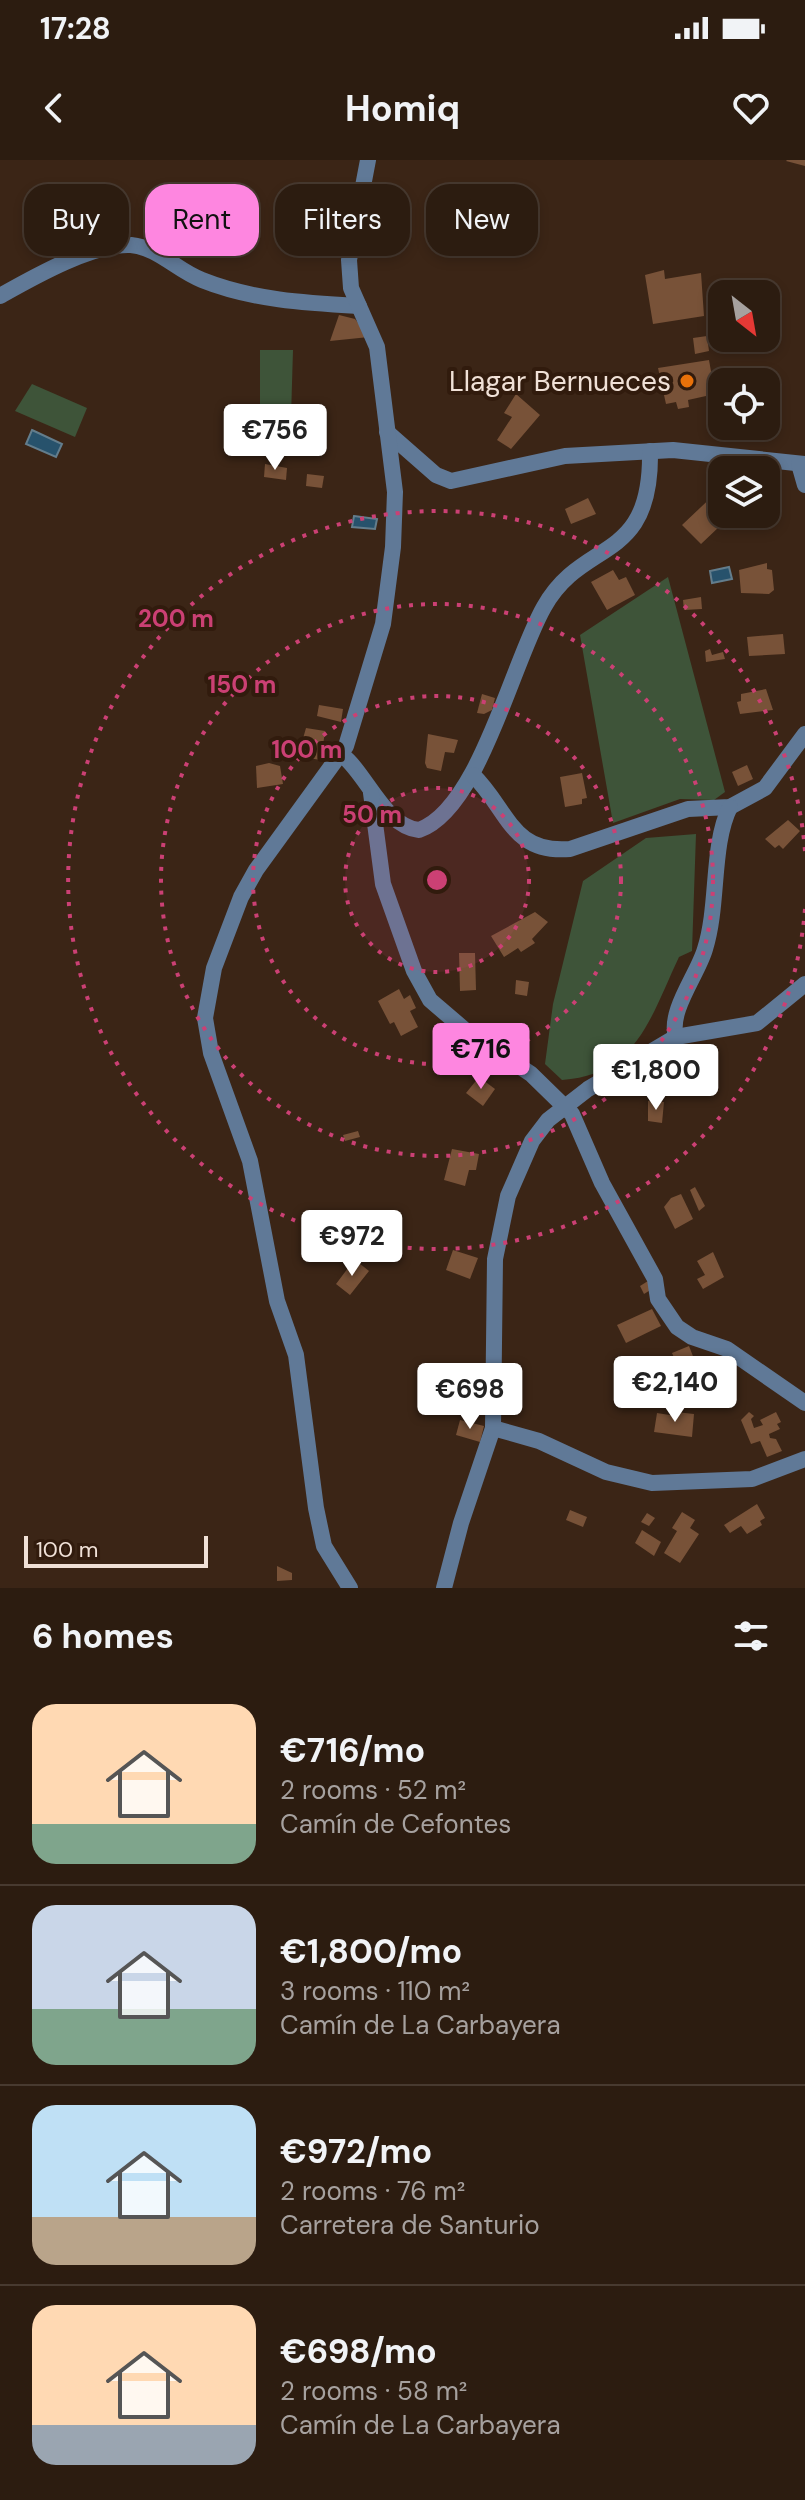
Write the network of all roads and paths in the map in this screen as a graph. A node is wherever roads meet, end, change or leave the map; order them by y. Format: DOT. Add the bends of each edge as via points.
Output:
graph roads {
  1 [pos="368,160"];
  2 [pos="0,296"];
  3 [pos="359,306"];
  4 [pos="387,432"];
  5 [pos="650,451"];
  6 [pos="802,464"];
  7 [pos="805,485"];
  8 [pos="805,734"];
  9 [pos="342,755"];
  10 [pos="473,775"];
  11 [pos="371,793"];
  12 [pos="730,807"];
  13 [pos="805,984"];
  14 [pos="676,1037"];
  15 [pos="565,1107"];
  16 [pos="805,1403"];
  17 [pos="493,1428"];
  18 [pos="805,1459"];
  19 [pos="350,1588"];
  20 [pos="444,1588"];
  1 -- 3 [label="street" via="349,260"];
  2 -- 3 [label="street" via="53,266 128,245 152,249 199,279 242,293 282,302"];
  3 -- 4 [label="street" via="377,347"];
  4 -- 5 [label="street" via="436,475 451,481 565,456"];
  4 -- 9 [label="street" via="395,492 383,624"];
  5 -- 6 [label="street"];
  5 -- 10 [label="street" via="646,491 634,528 554,590 517,661"];
  6 -- 7 [label="street"];
  8 -- 12 [label="street" via="765,788"];
  9 -- 11 [label="street"];
  9 -- 19 [label="street" via="241,897 214,968 205,1018 211,1053 250,1161 277,1301 296,1355 324,1546"];
  10 -- 11 [label="street" via="446,813 419,830 404,825"];
  10 -- 12 [label="street" via="516,832 552,850 592,843 688,809"];
  11 -- 15 [label="street" via="383,884 420,985 442,1013 531,1074"];
  12 -- 14 [label="street" via="721,834 712,926 679,1011"];
  13 -- 14 [label="street" via="757,1023"];
  14 -- 15 [label="street"];
  15 -- 16 [label="street" via="577,1121 602,1183 642,1252 660,1304 677,1327 727,1349"];
  15 -- 17 [label="street" via="532,1141 499,1231"];
  17 -- 18 [label="street" via="539,1441 606,1472 652,1483 742,1481"];
  17 -- 20 [label="street"];
}
